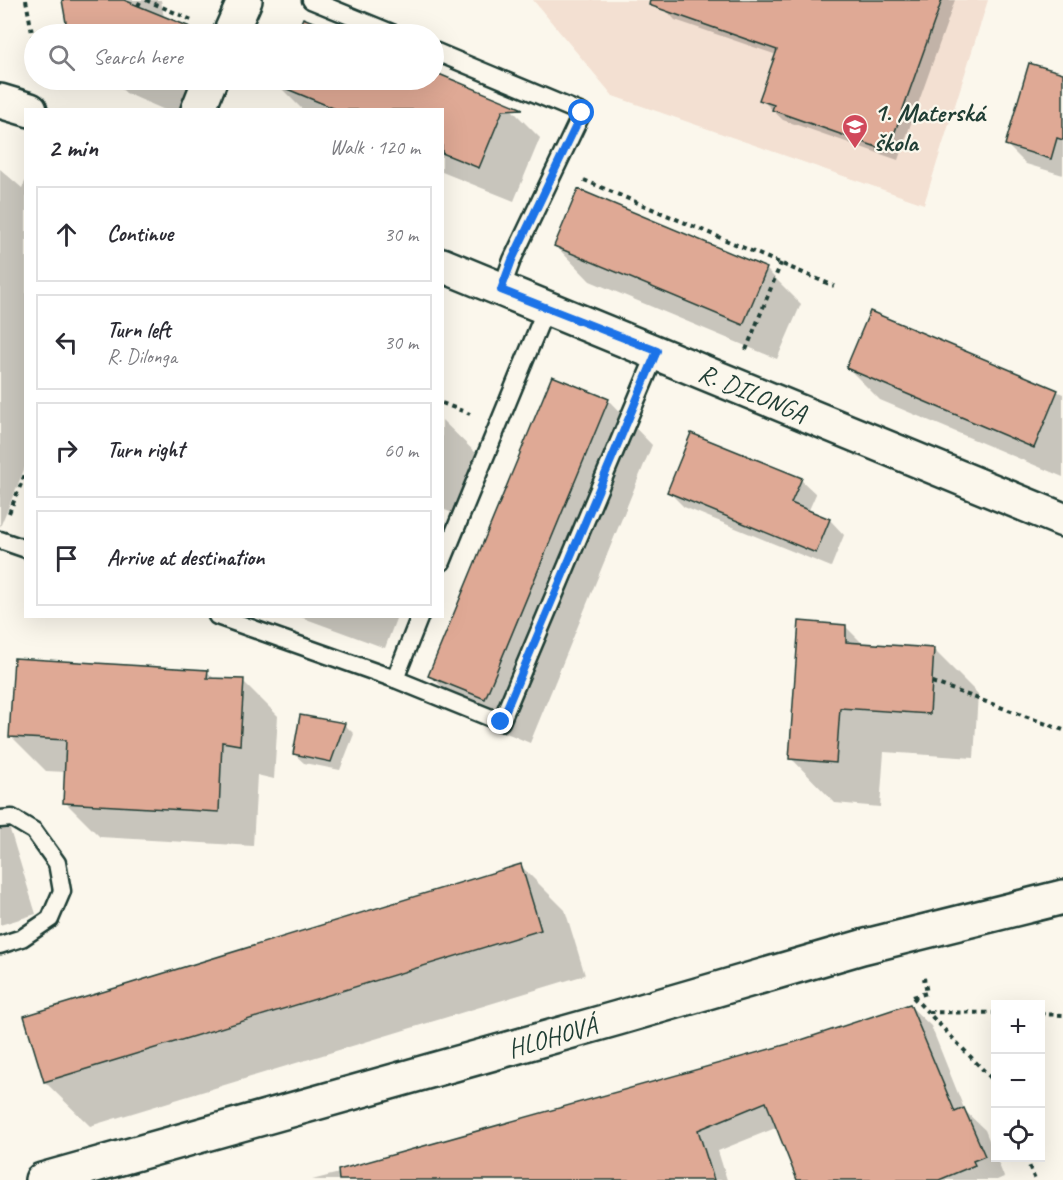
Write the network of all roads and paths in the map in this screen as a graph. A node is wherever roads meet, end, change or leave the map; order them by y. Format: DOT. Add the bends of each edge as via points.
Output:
graph roads {
  1 [pos="26,0"];
  2 [pos="141,0"];
  3 [pos="146,0"];
  4 [pos="245,0"];
  5 [pos="311,0"];
  6 [pos="138,6"];
  7 [pos="197,22"];
  8 [pos="30,24"];
  9 [pos="234,24"];
  10 [pos="370,24"];
  11 [pos="444,55"];
  12 [pos="206,90"];
  13 [pos="0,101"];
  14 [pos="24,108"];
  15 [pos="199,108"];
  16 [pos="555,168"];
  17 [pos="781,263"];
  18 [pos="444,266"];
  19 [pos="834,286"];
  20 [pos="501,290"];
  21 [pos="547,306"];
  22 [pos="657,351"];
  23 [pos="744,354"];
  24 [pos="24,477"];
  25 [pos="9,514"];
  26 [pos="1063,520"];
  27 [pos="0,540"];
  28 [pos="24,548"];
  29 [pos="444,557"];
  30 [pos="223,618"];
  31 [pos="419,618"];
  32 [pos="395,679"];
  33 [pos="932,681"];
  34 [pos="1063,730"];
  35 [pos="0,819"];
  36 [pos="1063,897"];
  37 [pos="0,945"];
  38 [pos="924,978"];
  39 [pos="928,1012"];
  40 [pos="991,1013"];
  41 [pos="1045,1014"];
  42 [pos="1063,1015"];
  43 [pos="991,1078"];
  44 [pos="1028,1162"];
  45 [pos="42,1180"];
  46 [pos="1035,1180"];
  1 -- 8 [label="path"];
  2 -- 6 [label="path"];
  3 -- 7 [label="path"];
  4 -- 9 [label="main road"];
  5 -- 10 [label="lane"];
  11 -- 16 [label="lane" via="582,113"];
  12 -- 15 [label="main road"];
  13 -- 14 [label="main road"];
  16 -- 17 [label="path"];
  16 -- 20 [label="lane"];
  17 -- 19 [label="path"];
  17 -- 23 [label="path"];
  18 -- 20 [label="main road, R. DILONGA"];
  20 -- 21 [label="main road, R. DILONGA"];
  21 -- 22 [label="main road, R. DILONGA"];
  21 -- 29 [label="lane"];
  22 -- 26 [label="main road, R. DILONGA"];
  22 -- 32 [label="lane" via="501,722"];
  24 -- 25 [label="path"];
  27 -- 28 [label="lane"];
  30 -- 32 [label="lane"];
  31 -- 32 [label="lane"];
  33 -- 34 [label="path"];
  35 -- 37 [label="lane" via="12,818 34,831 57,863 62,891 50,919 22,938"];
  36 -- 45 [label="main road, HLOHOVÁ" via="862,946"];
  38 -- 39 [label="path" via="927,993 913,997"];
  39 -- 40 [label="path"];
  39 -- 43 [label="path"];
  41 -- 42 [label="path"];
  44 -- 46 [label="path"];
}
